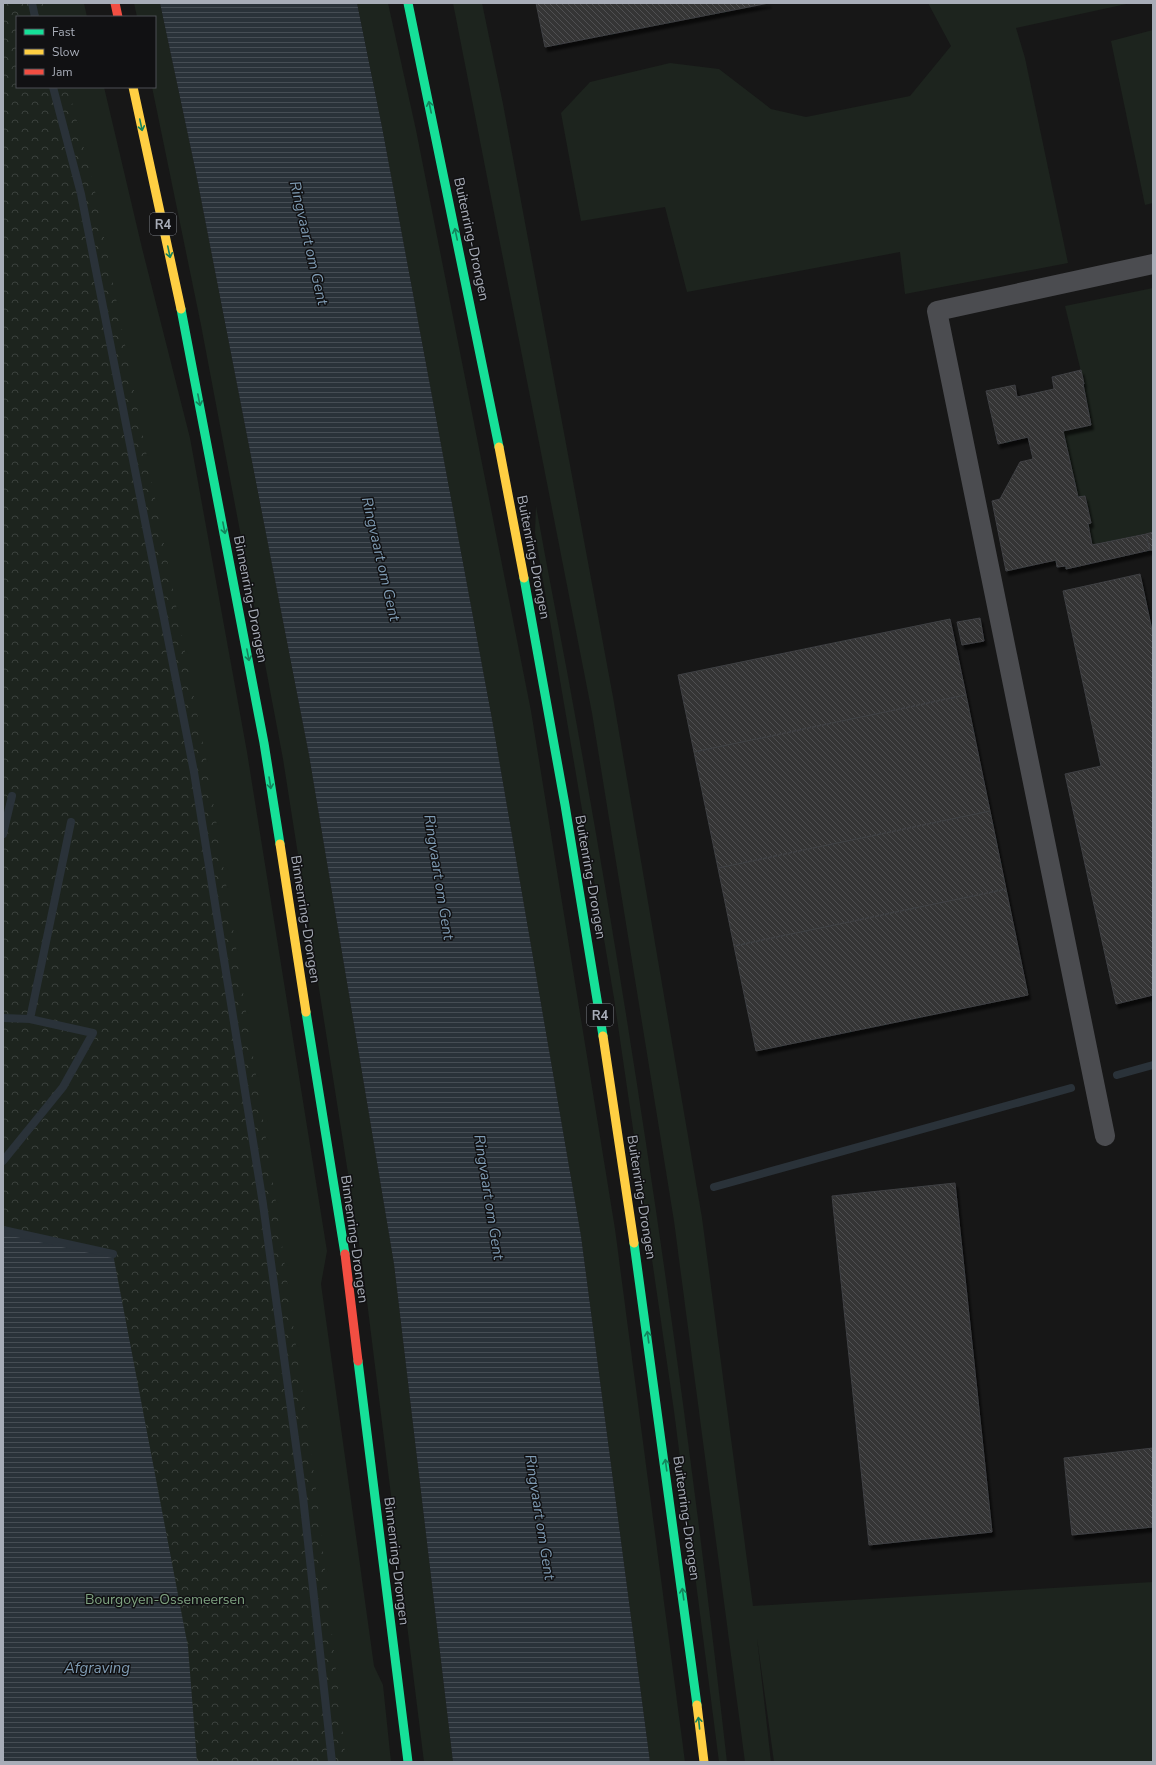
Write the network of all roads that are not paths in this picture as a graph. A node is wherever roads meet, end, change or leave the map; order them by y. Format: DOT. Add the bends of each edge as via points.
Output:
graph roads {
  1 [pos="115,3"];
  2 [pos="408,3"];
  3 [pos="118,16"];
  4 [pos="133,88"];
  5 [pos="1153,264"];
  6 [pos="1105,1136"];
  7 [pos="408,1762"];
  8 [pos="704,1762"];
  1 -- 3 [label="highway"];
  8 -- 2 [label="highway, Buitenring-Drongen / R4, one-way" via="635,1238 588,937 549,712 482,364"];
  4 -- 7 [label="highway, Binnenring-Drongen / R4, one-way" via="192,362 264,743 347,1269"];
  5 -- 6 [label="street" via="937,311"];
}
